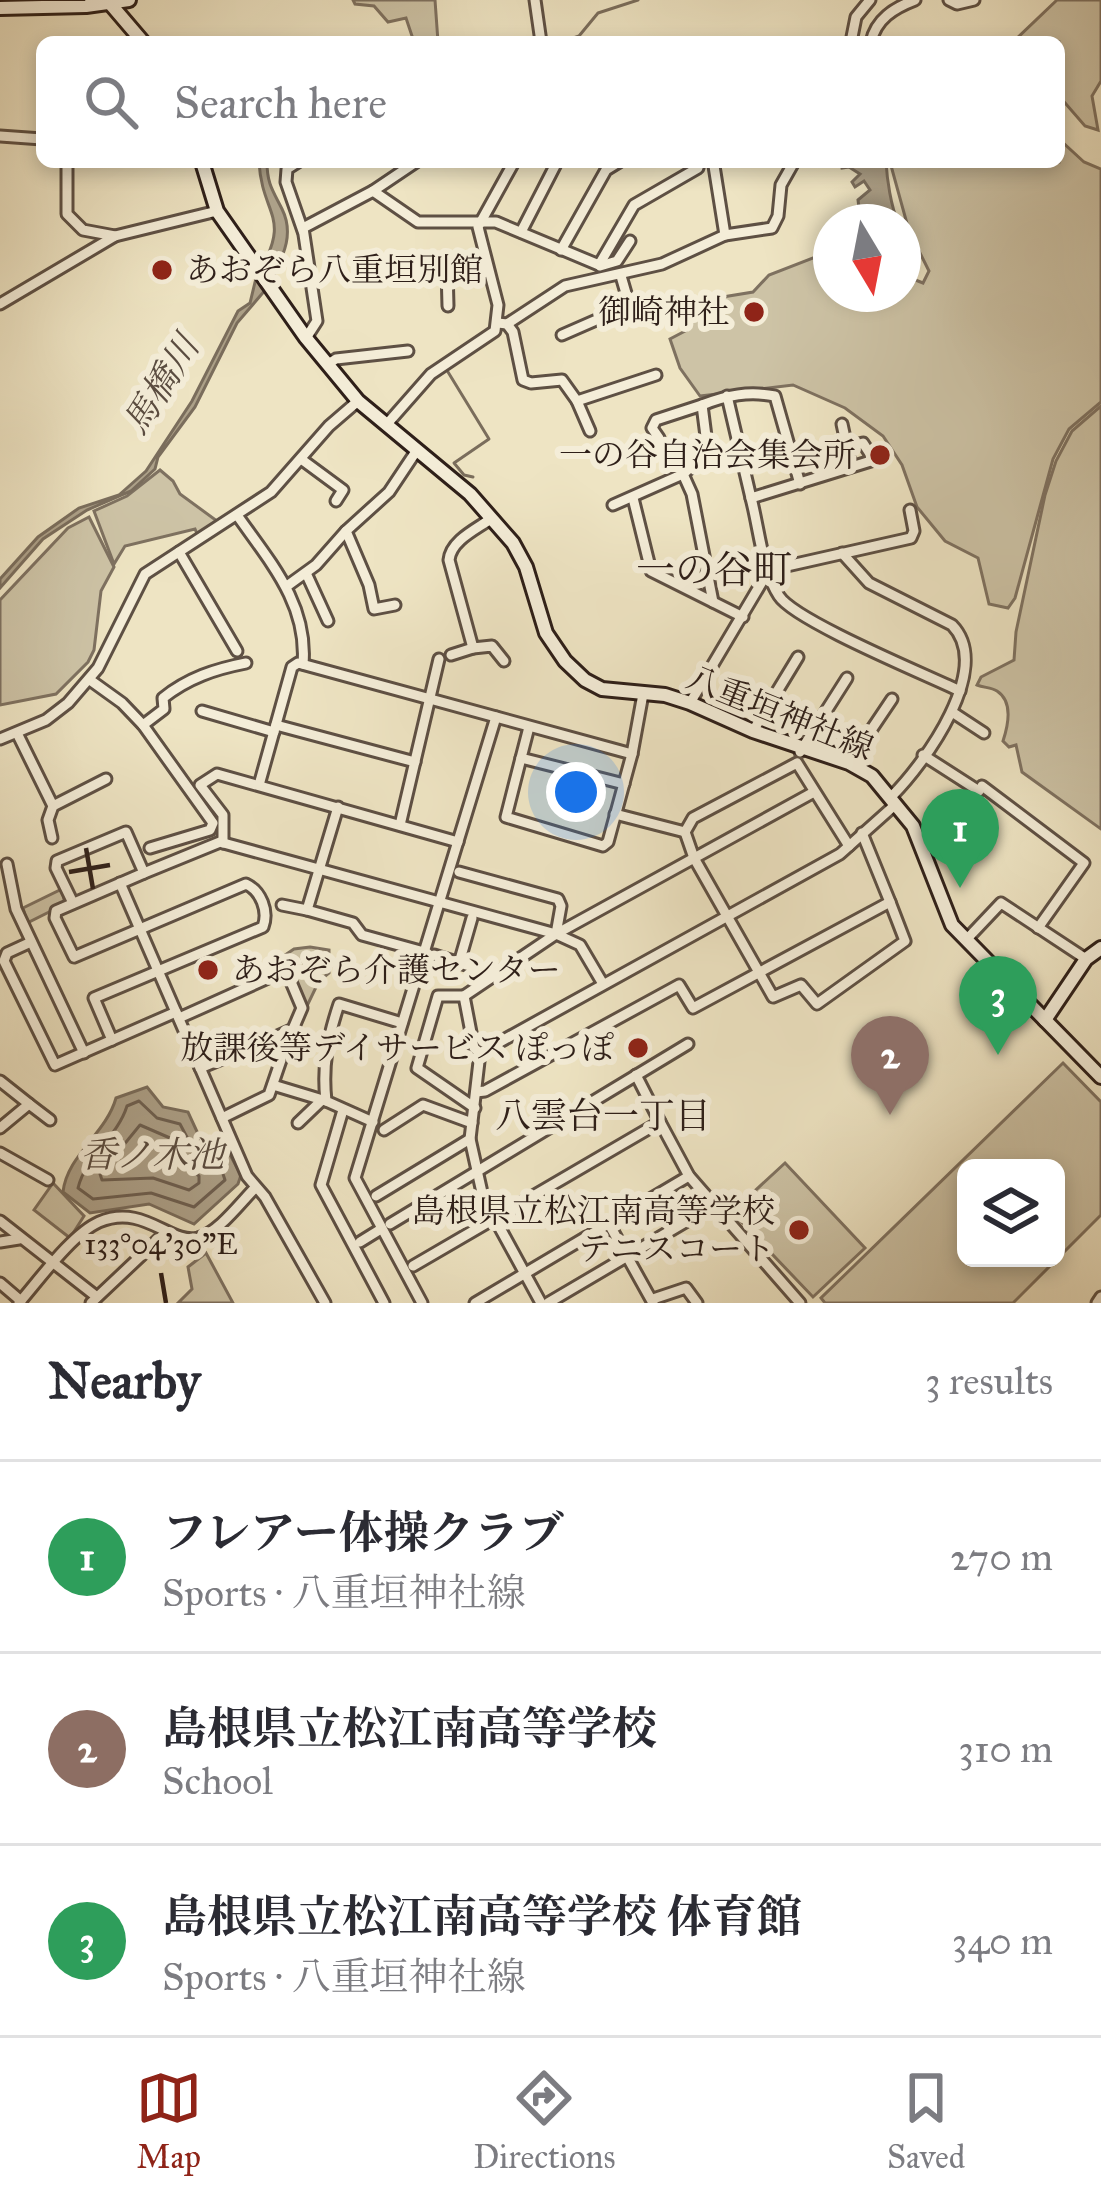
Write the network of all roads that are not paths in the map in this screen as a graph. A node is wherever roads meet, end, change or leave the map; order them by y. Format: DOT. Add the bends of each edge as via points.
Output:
graph roads {
  1 [pos="129,0"];
  2 [pos="535,0"];
  3 [pos="870,0"];
  4 [pos="915,0"];
  5 [pos="949,0"];
  6 [pos="974,0"];
  7 [pos="108,2"];
  8 [pos="0,8"];
  9 [pos="137,36"];
  10 [pos="540,36"];
  11 [pos="852,36"];
  12 [pos="874,36"];
  13 [pos="0,136"];
  14 [pos="36,139"];
  15 [pos="67,168"];
  16 [pos="204,168"];
  17 [pos="289,168"];
  18 [pos="401,168"];
  19 [pos="511,168"];
  20 [pos="554,168"];
  21 [pos="608,168"];
  22 [pos="698,168"];
  23 [pos="714,168"];
  24 [pos="791,168"];
  25 [pos="373,191"];
  26 [pos="217,211"];
  27 [pos="482,221"];
  28 [pos="303,231"];
  29 [pos="520,232"];
  30 [pos="724,235"];
  31 [pos="115,236"];
  32 [pos="630,241"];
  33 [pos="561,250"];
  34 [pos="486,265"];
  35 [pos="595,265"];
  36 [pos="621,276"];
  37 [pos="0,304"];
  38 [pos="448,306"];
  39 [pos="502,323"];
  40 [pos="562,335"];
  41 [pos="306,338"];
  42 [pos="408,351"];
  43 [pos="328,364"];
  44 [pos="656,375"];
  45 [pos="727,396"];
  46 [pos="358,400"];
  47 [pos="577,401"];
  48 [pos="701,405"];
  49 [pos="387,424"];
  50 [pos="842,424"];
  51 [pos="590,431"];
  52 [pos="659,438"];
  53 [pos="847,447"];
  54 [pos="417,449"];
  55 [pos="301,459"];
  56 [pos="851,466"];
  57 [pos="683,474"];
  58 [pos="800,484"];
  59 [pos="633,498"];
  60 [pos="751,498"];
  61 [pos="336,501"];
  62 [pos="613,505"];
  63 [pos="910,510"];
  64 [pos="237,515"];
  65 [pos="492,518"];
  66 [pos="346,531"];
  67 [pos="179,552"];
  68 [pos="842,553"];
  69 [pos="770,570"];
  70 [pos="306,573"];
  71 [pos="286,586"];
  72 [pos="713,602"];
  73 [pos="395,605"];
  74 [pos="743,616"];
  75 [pos="328,621"];
  76 [pos="473,648"];
  77 [pos="237,651"];
  78 [pos="798,657"];
  79 [pos="504,661"];
  80 [pos="246,663"];
  81 [pos="303,664"];
  82 [pos="847,678"];
  83 [pos="90,680"];
  84 [pos="960,691"];
  85 [pos="643,694"];
  86 [pos="892,699"];
  87 [pos="428,700"];
  88 [pos="691,703"];
  89 [pos="202,711"];
  90 [pos="952,712"];
  91 [pos="496,717"];
  92 [pos="143,725"];
  93 [pos="275,728"];
  94 [pos="529,728"];
  95 [pos="753,730"];
  96 [pos="17,733"];
  97 [pos="984,733"];
  98 [pos="0,739"];
  99 [pos="802,745"];
  100 [pos="632,754"];
  101 [pos="923,755"];
  102 [pos="521,758"];
  103 [pos="415,762"];
  104 [pos="797,763"];
  105 [pos="849,763"];
  106 [pos="106,779"];
  107 [pos="623,784"];
  108 [pos="260,785"];
  109 [pos="197,788"];
  110 [pos="814,792"];
  111 [pos="894,800"];
  112 [pos="53,806"];
  113 [pos="338,807"];
  114 [pos="615,814"];
  115 [pos="400,825"];
  116 [pos="685,832"];
  117 [pos="862,833"];
  118 [pos="52,838"];
  119 [pos="458,842"];
  120 [pos="223,843"];
  121 [pos="849,846"];
  122 [pos="150,848"];
  123 [pos="694,858"];
  124 [pos="7,864"];
  125 [pos="320,870"];
  126 [pos="459,872"];
  127 [pos="144,873"];
  128 [pos="120,883"];
  129 [pos="439,902"];
  130 [pos="890,902"];
  131 [pos="73,903"];
  132 [pos="282,904"];
  133 [pos="16,908"];
  134 [pos="308,910"];
  135 [pos="0,916"];
  136 [pos="726,916"];
  137 [pos="472,918"];
  138 [pos="1038,928"];
  139 [pos="140,929"];
  140 [pos="556,934"];
  141 [pos="967,940"];
  142 [pos="31,942"];
  143 [pos="1101,948"];
  144 [pos="429,953"];
  145 [pos="1086,959"];
  146 [pos="458,963"];
  147 [pos="159,973"];
  148 [pos="495,974"];
  149 [pos="757,974"];
  150 [pos="603,984"];
  151 [pos="464,996"];
  152 [pos="177,1015"];
  153 [pos="1045,1020"];
  154 [pos="402,1023"];
  155 [pos="273,1038"];
  156 [pos="112,1040"];
  157 [pos="688,1044"];
  158 [pos="84,1053"];
  159 [pos="480,1053"];
  160 [pos="200,1068"];
  161 [pos="636,1075"];
  162 [pos="1101,1077"];
  163 [pos="0,1081"];
  164 [pos="273,1085"];
  165 [pos="476,1092"];
  166 [pos="325,1100"];
  167 [pos="29,1104"];
  168 [pos="475,1108"];
  169 [pos="343,1110"];
  170 [pos="222,1118"];
  171 [pos="50,1120"];
  172 [pos="373,1122"];
  173 [pos="660,1122"];
  174 [pos="472,1123"];
  175 [pos="298,1124"];
  176 [pos="0,1128"];
  177 [pos="384,1130"];
  178 [pos="470,1139"];
  179 [pos="0,1153"];
  180 [pos="478,1169"];
  181 [pos="689,1176"];
  182 [pos="48,1180"];
  183 [pos="255,1188"];
  184 [pos="376,1196"];
  185 [pos="714,1205"];
  186 [pos="494,1219"];
  187 [pos="0,1221"];
  188 [pos="609,1225"];
  189 [pos="386,1227"];
  190 [pos="164,1235"];
  191 [pos="20,1239"];
  192 [pos="0,1242"];
  193 [pos="360,1242"];
  194 [pos="628,1256"];
  195 [pos="53,1266"];
  196 [pos="413,1266"];
  197 [pos="524,1274"];
  198 [pos="0,1283"];
  199 [pos="94,1300"];
  200 [pos="653,1301"];
  201 [pos="20,1302"];
  202 [pos="325,1303"];
  203 [pos="384,1303"];
  204 [pos="422,1303"];
  205 [pos="475,1303"];
  206 [pos="545,1303"];
  207 [pos="697,1303"];
  208 [pos="800,1303"];
  1 -- 7 [label="main road"];
  2 -- 10 [label="street"];
  3 -- 11 [label="street"];
  4 -- 12 [label="street" via="885,16"];
  5 -- 6 [label="street"];
  7 -- 8 [label="main road"];
  7 -- 9 [label="main road"];
  13 -- 14 [label="street"];
  15 -- 31 [label="street" via="67,214 83,230"];
  16 -- 26 [label="main road, 八重垣神社線"];
  17 -- 28 [label="street"];
  18 -- 25 [label="street"];
  19 -- 27 [label="street"];
  20 -- 29 [label="street"];
  21 -- 33 [label="street"];
  22 -- 35 [label="street" via="634,206"];
  23 -- 30 [label="street"];
  24 -- 30 [label="street" via="774,226"];
  25 -- 27 [label="street" via="418,222"];
  25 -- 28 [label="street"];
  26 -- 31 [label="street"];
  26 -- 41 [label="main road, 八重垣神社線"];
  27 -- 29 [label="street"];
  27 -- 34 [label="street"];
  28 -- 41 [label="street" via="317,321"];
  29 -- 33 [label="street"];
  30 -- 36 [label="street"];
  31 -- 37 [label="street"];
  32 -- 35 [label="street" via="615,263"];
  33 -- 35 [label="street"];
  34 -- 38 [label="street" via="447,269"];
  34 -- 39 [label="street"];
  36 -- 39 [label="street" via="566,286"];
  36 -- 40 [label="street" via="625,309"];
  39 -- 47 [label="street" via="513,332 524,380 562,380"];
  39 -- 49 [label="street" via="431,374"];
  41 -- 43 [label="main road, 八重垣神社線"];
  42 -- 43 [label="street"];
  43 -- 46 [label="main road, 八重垣神社線"];
  44 -- 47 [label="street"];
  45 -- 48 [label="street"];
  45 -- 58 [label="street" via="776,396"];
  45 -- 60 [label="street"];
  46 -- 49 [label="main road, 八重垣神社線"];
  46 -- 55 [label="street"];
  47 -- 51 [label="street"];
  48 -- 52 [label="street" via="656,420"];
  48 -- 57 [label="street" via="710,449"];
  49 -- 54 [label="main road, 八重垣神社線"];
  50 -- 53 [label="street"];
  53 -- 56 [label="street"];
  53 -- 58 [label="street" via="863,442 874,460"];
  54 -- 65 [label="main road, 八重垣神社線"];
  54 -- 66 [label="street" via="389,492"];
  55 -- 61 [label="street" via="343,490"];
  55 -- 64 [label="street"];
  57 -- 59 [label="street"];
  57 -- 72 [label="street"];
  58 -- 60 [label="street"];
  59 -- 62 [label="street"];
  59 -- 72 [label="street" via="651,571"];
  60 -- 69 [label="street"];
  63 -- 68 [label="street" via="913,537"];
  64 -- 67 [label="street"];
  64 -- 71 [label="street"];
  65 -- 76 [label="street" via="448,555"];
  65 -- 85 [label="main road, 八重垣神社線" via="523,560 559,654 590,684"];
  66 -- 70 [label="street"];
  66 -- 73 [label="street" via="374,609"];
  67 -- 77 [label="street"];
  67 -- 83 [label="street" via="140,580"];
  68 -- 69 [label="street"];
  68 -- 84 [label="street" via="869,584 956,627 966,679"];
  69 -- 74 [label="street"];
  69 -- 84 [label="street" via="784,602"];
  70 -- 71 [label="street"];
  70 -- 75 [label="street"];
  71 -- 81 [label="street" via="302,619"];
  72 -- 74 [label="street"];
  74 -- 88 [label="street"];
  76 -- 79 [label="street" via="492,646"];
  76 -- 87 [label="street" via="445,657"];
  78 -- 95 [label="street"];
  80 -- 92 [label="street" via="181,684"];
  81 -- 87 [label="street"];
  81 -- 93 [label="street" via="292,668"];
  82 -- 99 [label="street"];
  83 -- 92 [label="street"];
  83 -- 96 [label="street" via="57,714"];
  84 -- 90 [label="street"];
  85 -- 88 [label="main road, 八重垣神社線"];
  85 -- 100 [label="street"];
  86 -- 105 [label="street"];
  87 -- 91 [label="street"];
  87 -- 103 [label="street"];
  88 -- 95 [label="main road, 八重垣神社線"];
  89 -- 93 [label="street"];
  90 -- 97 [label="street"];
  90 -- 101 [label="street"];
  91 -- 94 [label="street"];
  91 -- 119 [label="street"];
  92 -- 109 [label="street"];
  93 -- 103 [label="street"];
  93 -- 108 [label="street"];
  94 -- 100 [label="street"];
  94 -- 102 [label="street"];
  95 -- 99 [label="main road, 八重垣神社線"];
  96 -- 98 [label="street"];
  96 -- 112 [label="street"];
  99 -- 104 [label="street"];
  99 -- 105 [label="main road, 八重垣神社線"];
  100 -- 107 [label="street"];
  101 -- 111 [label="street"];
  101 -- 138 [label="street" via="1084,863"];
  102 -- 107 [label="street"];
  102 -- 114 [label="street" via="508,819 603,846"];
  103 -- 115 [label="street"];
  104 -- 110 [label="street"];
  104 -- 116 [label="street" via="693,818"];
  105 -- 111 [label="main road, 八重垣神社線"];
  106 -- 112 [label="street"];
  107 -- 114 [label="street"];
  108 -- 109 [label="street" via="217,774"];
  108 -- 113 [label="street"];
  109 -- 120 [label="street" via="221,811"];
  109 -- 122 [label="street" via="213,829"];
  110 -- 121 [label="street"];
  110 -- 123 [label="street"];
  111 -- 117 [label="street"];
  111 -- 141 [label="main road, 八重垣神社線" via="926,850 947,917"];
  112 -- 118 [label="street"];
  113 -- 115 [label="street"];
  113 -- 125 [label="street"];
  114 -- 116 [label="street"];
  115 -- 119 [label="street"];
  116 -- 123 [label="street"];
  117 -- 121 [label="street"];
  117 -- 130 [label="street"];
  119 -- 129 [label="street"];
  120 -- 125 [label="street"];
  120 -- 127 [label="street"];
  121 -- 136 [label="street"];
  123 -- 136 [label="street"];
  123 -- 140 [label="street"];
  124 -- 133 [label="street"];
  125 -- 129 [label="street"];
  125 -- 134 [label="street"];
  126 -- 140 [label="street" via="558,899"];
  127 -- 128 [label="street"];
  127 -- 131 [label="street" via="126,832 62,857 56,868"];
  128 -- 131 [label="street"];
  128 -- 139 [label="street"];
  129 -- 140 [label="street"];
  129 -- 144 [label="street"];
  130 -- 149 [label="street"];
  130 -- 149 [label="street" via="904,941 817,1004 801,985 773,997"];
  131 -- 139 [label="street" via="55,918 74,957"];
  132 -- 134 [label="street"];
  133 -- 135 [label="street"];
  133 -- 142 [label="street"];
  134 -- 144 [label="street"];
  136 -- 149 [label="street"];
  136 -- 150 [label="street"];
  137 -- 146 [label="street"];
  138 -- 141 [label="street" via="1001,903"];
  138 -- 145 [label="street"];
  139 -- 147 [label="street"];
  139 -- 147 [label="street" via="246,884 262,901 263,927"];
  140 -- 148 [label="street"];
  140 -- 150 [label="street" via="580,945"];
  141 -- 153 [label="main road, 八重垣神社線"];
  142 -- 158 [label="street"];
  142 -- 158 [label="street" via="4,961 51,1061"];
  143 -- 145 [label="main road"];
  144 -- 146 [label="street"];
  144 -- 154 [label="street"];
  145 -- 153 [label="main road"];
  146 -- 148 [label="street"];
  147 -- 152 [label="street"];
  147 -- 156 [label="street" via="94,998"];
  148 -- 151 [label="street"];
  149 -- 165 [label="street" via="693,1009 679,985"];
  150 -- 159 [label="street"];
  151 -- 159 [label="street"];
  151 -- 168 [label="street" via="438,996 417,1068"];
  152 -- 155 [label="street" via="290,969 302,1008 293,1029"];
  152 -- 156 [label="street"];
  152 -- 160 [label="street"];
  153 -- 162 [label="main road, 八重垣神社線"];
  154 -- 166 [label="street" via="339,1004 323,1066"];
  154 -- 172 [label="street"];
  155 -- 160 [label="street"];
  155 -- 164 [label="street" via="281,1060"];
  156 -- 158 [label="street"];
  157 -- 161 [label="street"];
  159 -- 165 [label="street"];
  160 -- 170 [label="street"];
  161 -- 173 [label="street"];
  161 -- 180 [label="street"];
  163 -- 167 [label="street"];
  164 -- 166 [label="street"];
  164 -- 170 [label="street" via="264,1100"];
  165 -- 168 [label="street"];
  166 -- 169 [label="street"];
  166 -- 175 [label="street"];
  167 -- 171 [label="street"];
  167 -- 176 [label="street"];
  168 -- 174 [label="street"];
  169 -- 172 [label="street"];
  169 -- 203 [label="street" via="321,1185"];
  170 -- 183 [label="street"];
  172 -- 189 [label="street" via="355,1180"];
  173 -- 181 [label="street"];
  173 -- 186 [label="street"];
  174 -- 177 [label="street" via="423,1105"];
  174 -- 178 [label="street"];
  178 -- 180 [label="street"];
  178 -- 184 [label="street"];
  179 -- 182 [label="street"];
  180 -- 186 [label="street"];
  180 -- 189 [label="street"];
  181 -- 185 [label="street"];
  181 -- 188 [label="street"];
  183 -- 195 [label="street" via="203,1236 186,1238 135,1217 110,1219 87,1229"];
  183 -- 202 [label="street"];
  185 -- 194 [label="street"];
  185 -- 208 [label="street"];
  186 -- 196 [label="street"];
  186 -- 197 [label="street"];
  187 -- 191 [label="street"];
  188 -- 194 [label="street"];
  188 -- 197 [label="street"];
  189 -- 193 [label="street"];
  189 -- 204 [label="street"];
  190 -- 199 [label="street"];
  191 -- 192 [label="street"];
  191 -- 195 [label="street"];
  194 -- 200 [label="street"];
  194 -- 206 [label="street"];
  195 -- 199 [label="street"];
  195 -- 201 [label="street"];
  197 -- 205 [label="street"];
  197 -- 206 [label="street"];
  198 -- 201 [label="street"];
  200 -- 207 [label="street" via="686,1288"];
}
